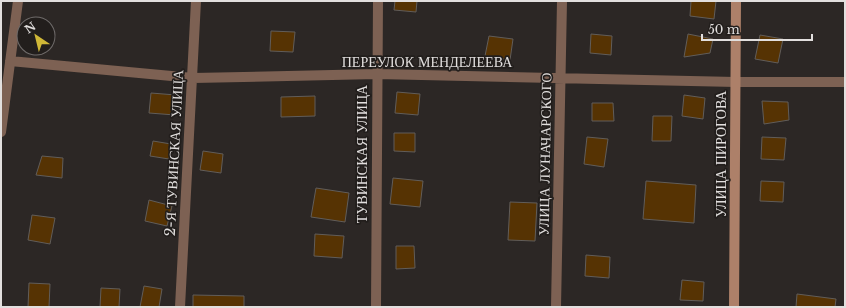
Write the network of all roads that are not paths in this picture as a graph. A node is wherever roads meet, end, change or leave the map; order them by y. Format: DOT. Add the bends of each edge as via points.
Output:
graph roads {
  1 [pos="18,1"];
  2 [pos="196,1"];
  3 [pos="378,1"];
  4 [pos="562,1"];
  5 [pos="736,1"];
  6 [pos="10,61"];
  7 [pos="377,74"];
  8 [pos="560,77"];
  9 [pos="193,78"];
  10 [pos="736,82"];
  11 [pos="845,82"];
  12 [pos="1,132"];
  13 [pos="180,307"];
  14 [pos="376,307"];
  15 [pos="556,307"];
  16 [pos="734,307"];
  1 -- 6 [label="street"];
  2 -- 9 [label="street, 2-Я ТУВИНСКАЯ УЛИЦА"];
  3 -- 7 [label="street, ТУВИНСКАЯ УЛИЦА"];
  4 -- 8 [label="street, УЛИЦА ЛУНАЧАРСКОГО"];
  5 -- 10 [label="main road, УЛИЦА ПИРОГОВА"];
  6 -- 9 [label="street, ПЕРЕУЛОК МЕНДЕЛЕЕВА"];
  6 -- 12 [label="street"];
  7 -- 8 [label="street, ПЕРЕУЛОК МЕНДЕЛЕЕВА"];
  7 -- 9 [label="street, ПЕРЕУЛОК МЕНДЕЛЕЕВА"];
  7 -- 14 [label="street, ТУВИНСКАЯ УЛИЦА"];
  8 -- 10 [label="street, ПЕРЕУЛОК МЕНДЕЛЕЕВА"];
  8 -- 15 [label="street, УЛИЦА ЛУНАЧАРСКОГО"];
  9 -- 13 [label="street, 2-Я ТУВИНСКАЯ УЛИЦА"];
  10 -- 11 [label="street, ПЕРЕУЛОК МЕНДЕЛЕЕВА"];
  10 -- 16 [label="main road, УЛИЦА ПИРОГОВА"];
}
